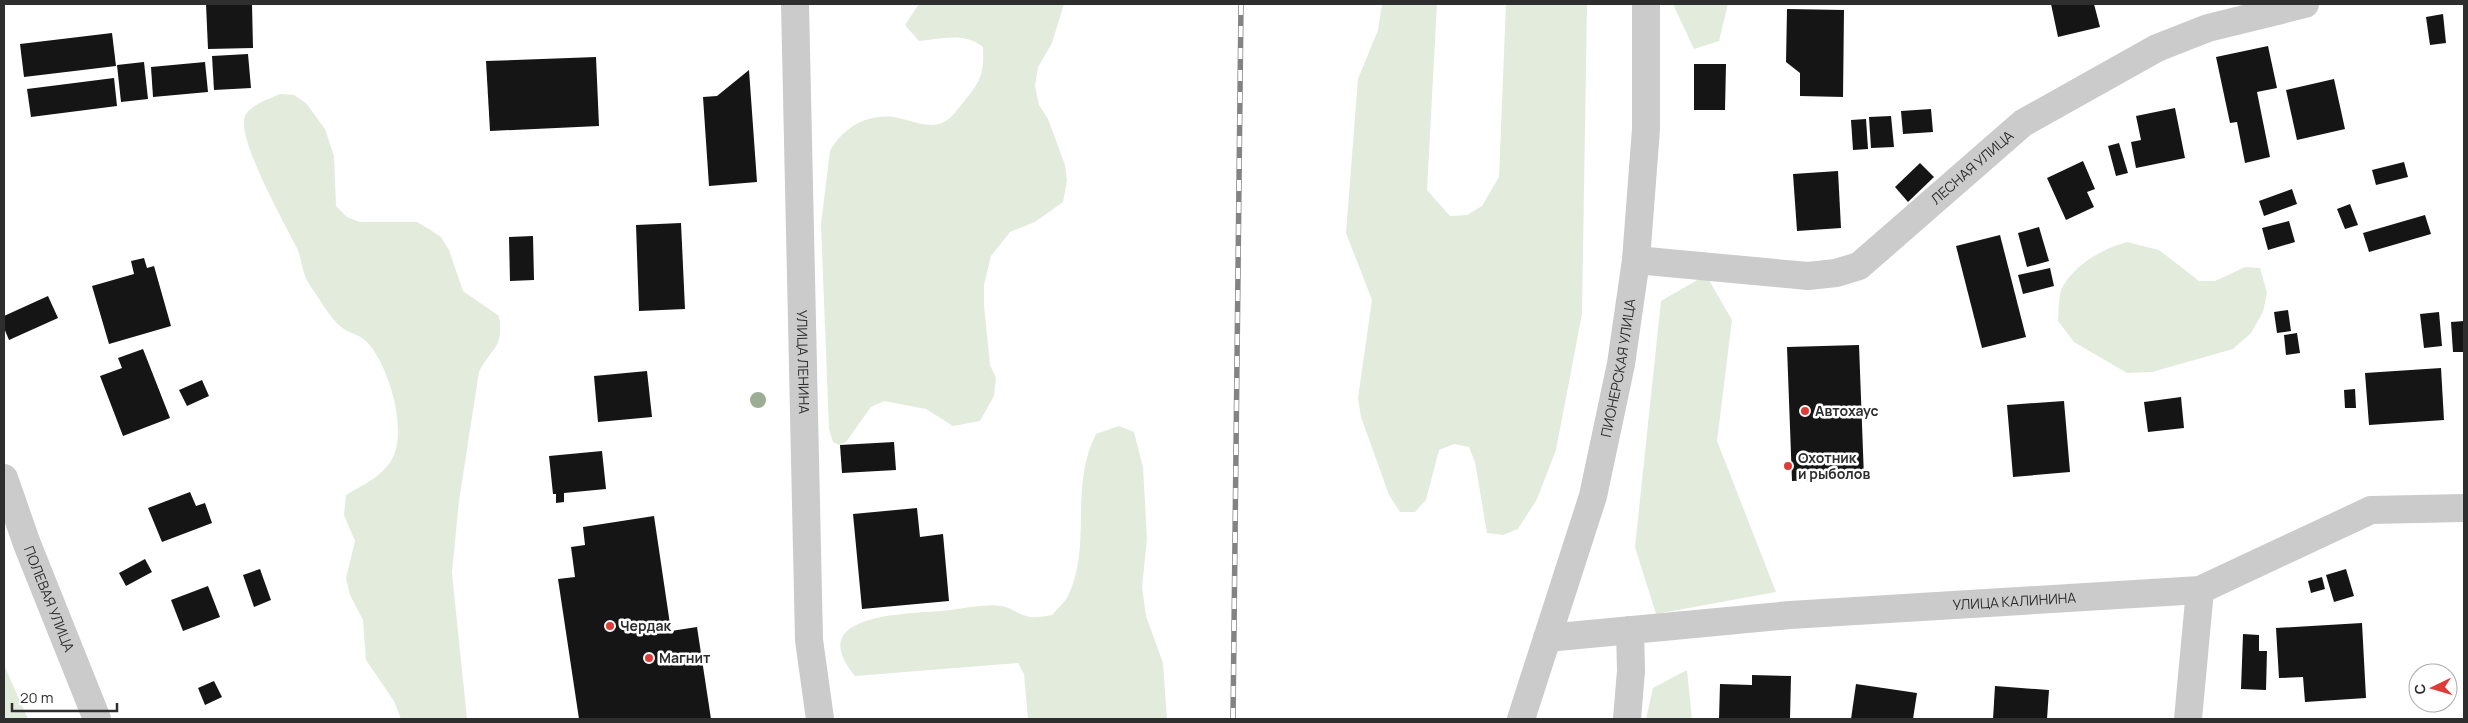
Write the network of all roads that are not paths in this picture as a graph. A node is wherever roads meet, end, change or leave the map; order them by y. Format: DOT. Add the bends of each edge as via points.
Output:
graph roads {
  1 [pos="795,4"];
  2 [pos="1646,4"];
  3 [pos="2305,4"];
  4 [pos="1636,260"];
  5 [pos="4,478"];
  6 [pos="2464,508"];
  7 [pos="2200,590"];
  8 [pos="1630,630"];
  9 [pos="1547,638"];
  10 [pos="97,719"];
  11 [pos="820,719"];
  12 [pos="1521,719"];
  13 [pos="1627,719"];
  14 [pos="2188,719"];
  1 -- 11 [label="street, УЛИЦА ЛЕНИНА" via="809,640"];
  2 -- 4 [label="street, ПИОНЕРСКАЯ УЛИЦА" via="1646,129"];
  3 -- 4 [label="street, ЛЕСНАЯ УЛИЦА" via="2208,28 2157,48 2024,123 1859,266 1808,276"];
  4 -- 9 [label="street, ПИОНЕРСКАЯ УЛИЦА" via="1621,364 1593,496"];
  5 -- 10 [label="street, ПОЛЕВАЯ УЛИЦА"];
  6 -- 7 [label="street, УЛИЦА КАЛИНИНА" via="2371,510"];
  7 -- 8 [label="street, УЛИЦА КАЛИНИНА" via="1790,615"];
  7 -- 14 [label="street"];
  8 -- 9 [label="street, УЛИЦА КАЛИНИНА"];
  8 -- 13 [label="street"];
  9 -- 12 [label="street, ПИОНЕРСКАЯ УЛИЦА"];
}
